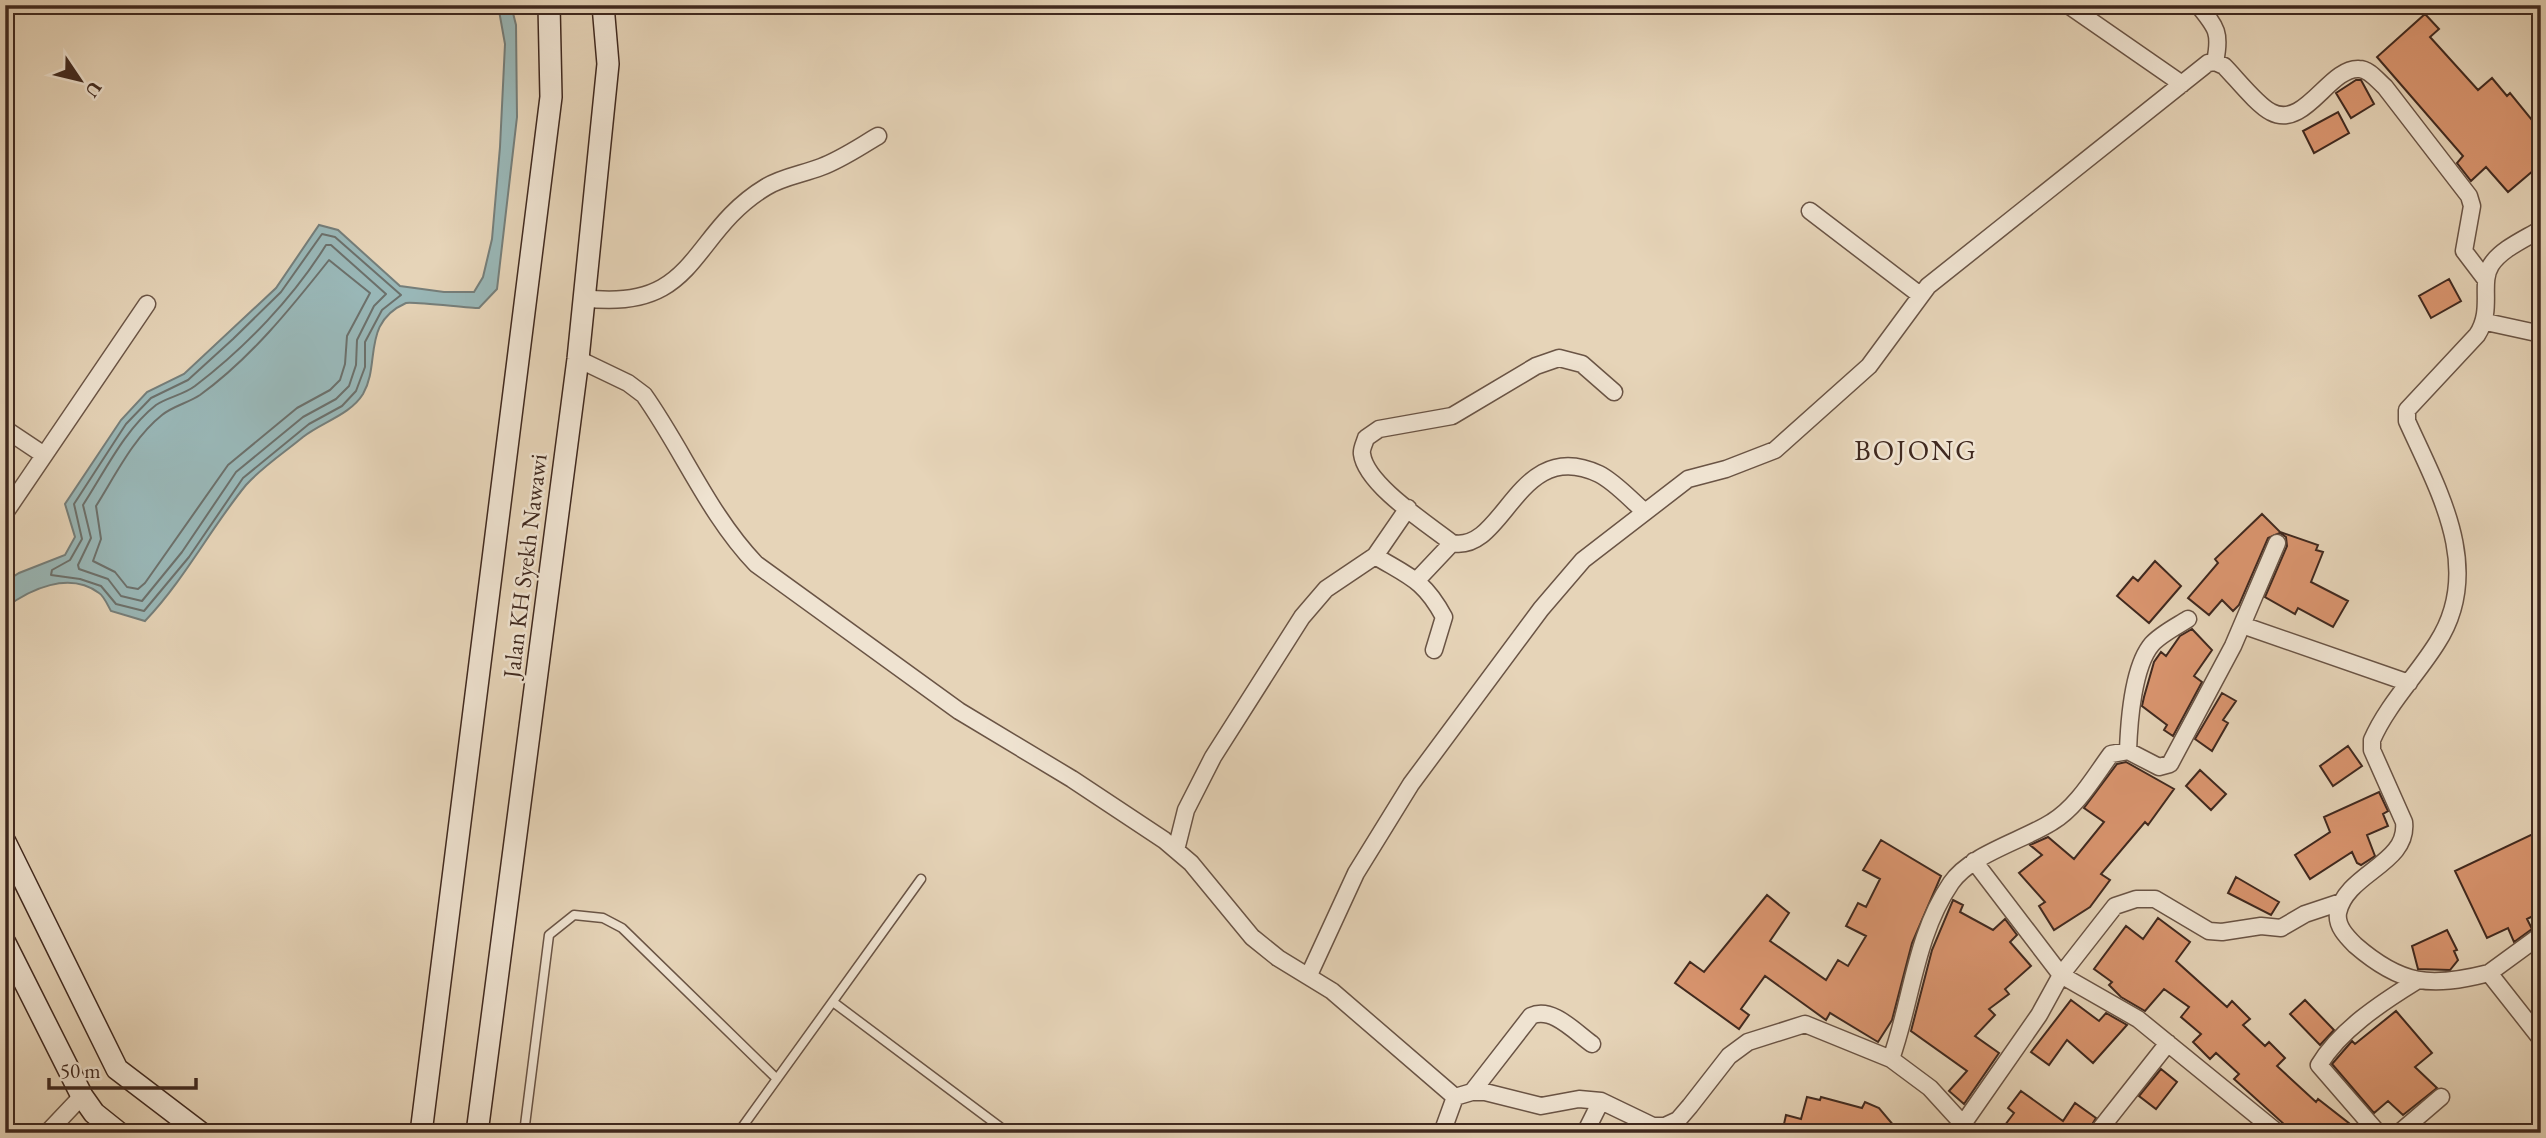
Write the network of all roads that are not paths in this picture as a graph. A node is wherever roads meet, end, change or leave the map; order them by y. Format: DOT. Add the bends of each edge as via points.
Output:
graph roads {
  1 [pos="549,5"];
  2 [pos="603,5"];
  3 [pos="2067,5"];
  4 [pos="2198,5"];
  5 [pos="2215,62"];
  6 [pos="2182,83"];
  7 [pos="878,136"];
  8 [pos="1810,211"];
  9 [pos="2541,229"];
  10 [pos="2486,280"];
  11 [pos="1920,295"];
  12 [pos="583,298"];
  13 [pos="147,304"];
  14 [pos="2486,321"];
  15 [pos="2541,334"];
  16 [pos="578,359"];
  17 [pos="1614,391"];
  18 [pos="5,429"];
  19 [pos="44,455"];
  20 [pos="1408,508"];
  21 [pos="1645,512"];
  22 [pos="5,513"];
  23 [pos="1452,543"];
  24 [pos="2277,543"];
  25 [pos="1375,556"];
  26 [pos="1418,579"];
  27 [pos="2188,619"];
  28 [pos="2242,625"];
  29 [pos="1434,650"];
  30 [pos="2409,683"];
  31 [pos="2128,751"];
  32 [pos="5,842"];
  33 [pos="1176,850"];
  34 [pos="1974,861"];
  35 [pos="921,879"];
  36 [pos="2341,902"];
  37 [pos="2541,935"];
  38 [pos="5,943"];
  39 [pos="2489,973"];
  40 [pos="1309,975"];
  41 [pos="2061,975"];
  42 [pos="2415,982"];
  43 [pos="833,1002"];
  44 [pos="2541,1039"];
  45 [pos="2168,1043"];
  46 [pos="1592,1044"];
  47 [pos="1891,1059"];
  48 [pos="777,1079"];
  49 [pos="1472,1092"];
  50 [pos="82,1096"];
  51 [pos="1455,1097"];
  52 [pos="2441,1097"];
  53 [pos="1601,1101"];
  54 [pos="1678,1120"];
  55 [pos="1967,1128"];
  56 [pos="47,1133"];
  57 [pos="118,1133"];
  58 [pos="201,1133"];
  59 [pos="421,1133"];
  60 [pos="477,1133"];
  61 [pos="524,1133"];
  62 [pos="738,1133"];
  63 [pos="1007,1133"];
  64 [pos="1442,1133"];
  65 [pos="1584,1133"];
  66 [pos="1689,1133"];
  67 [pos="2097,1133"];
  68 [pos="2277,1133"];
  69 [pos="2378,1133"];
  70 [pos="2399,1133"];
  1 -- 59 [label="main road, Jalan KH Syekh Nawawi" via="551,97"];
  2 -- 12 [label="main road, Jalan KH Syekh Nawawi" via="608,64"];
  3 -- 6 [label="street"];
  4 -- 5 [label="street" via="2220,38"];
  5 -- 6 [label="street"];
  5 -- 10 [label="street" via="2270,112 2285,116 2299,111 2348,70 2369,72 2469,196 2472,206 2464,251"];
  6 -- 11 [label="street"];
  7 -- 12 [label="street" via="843,158 765,188 665,288 650,296 622,300"];
  8 -- 11 [label="street"];
  9 -- 10 [label="street" via="2502,253 2490,266"];
  10 -- 14 [label="street"];
  11 -- 21 [label="street" via="1869,366 1774,450 1688,479"];
  12 -- 16 [label="main road, Jalan KH Syekh Nawawi"];
  13 -- 19 [label="street"];
  14 -- 15 [label="street"];
  14 -- 30 [label="street" via="2407,410 2407,421 2446,508 2459,558 2454,603 2444,628"];
  16 -- 33 [label="street" via="643,394 721,520 756,564 958,711 1072,779"];
  16 -- 60 [label="main road, Jalan KH Syekh Nawawi"];
  17 -- 20 [label="street" via="1582,364 1559,358 1535,366 1452,416 1379,429 1366,438 1362,453 1370,473"];
  18 -- 19 [label="street"];
  19 -- 22 [label="street"];
  20 -- 23 [label="street"];
  20 -- 25 [label="street"];
  21 -- 23 [label="street" via="1601,475 1570,464 1549,468 1469,544"];
  21 -- 40 [label="street" via="1583,560 1458,717 1356,873"];
  23 -- 26 [label="street"];
  24 -- 28 [label="street"];
  25 -- 26 [label="street"];
  25 -- 33 [label="street" via="1326,589 1302,617 1213,757 1186,810"];
  26 -- 29 [label="street" via="1444,617"];
  27 -- 31 [label="street" via="2152,644 2141,663"];
  28 -- 30 [label="street"];
  28 -- 31 [label="street" via="2170,764 2159,767"];
  30 -- 36 [label="street" via="2372,740 2406,835 2399,848"];
  31 -- 34 [label="street" via="2111,754 2054,821"];
  32 -- 58 [label="main road" via="117,1069"];
  33 -- 40 [label="street" via="1252,937"];
  34 -- 41 [label="street"];
  34 -- 47 [label="street" via="1952,881 1926,929"];
  35 -- 43 [label="lane"];
  36 -- 41 [label="street" via="2281,928 2222,932 2209,931 2155,899 2136,899 2115,906"];
  36 -- 42 [label="street" via="2337,918 2345,936 2380,967"];
  37 -- 39 [label="street"];
  38 -- 50 [label="main road"];
  39 -- 42 [label="street" via="2452,983"];
  39 -- 44 [label="street"];
  40 -- 51 [label="street"];
  41 -- 45 [label="street" via="2138,1019"];
  41 -- 55 [label="street"];
  42 -- 69 [label="street" via="2354,1027 2319,1065"];
  43 -- 48 [label="lane"];
  43 -- 63 [label="lane"];
  45 -- 67 [label="street"];
  45 -- 68 [label="street"];
  46 -- 49 [label="street" via="1550,1014 1531,1016"];
  47 -- 54 [label="street" via="1805,1024 1772,1032 1728,1056"];
  47 -- 55 [label="street" via="1930,1088"];
  48 -- 61 [label="lane" via="622,928 603,918 574,915 549,935"];
  48 -- 62 [label="lane"];
  49 -- 51 [label="street"];
  49 -- 53 [label="street" via="1541,1106 1579,1099"];
  50 -- 56 [label="street"];
  50 -- 57 [label="main road"];
  51 -- 64 [label="street"];
  52 -- 70 [label="street"];
  53 -- 54 [label="street" via="1653,1126"];
  53 -- 65 [label="street"];
  54 -- 66 [label="street"];
}
